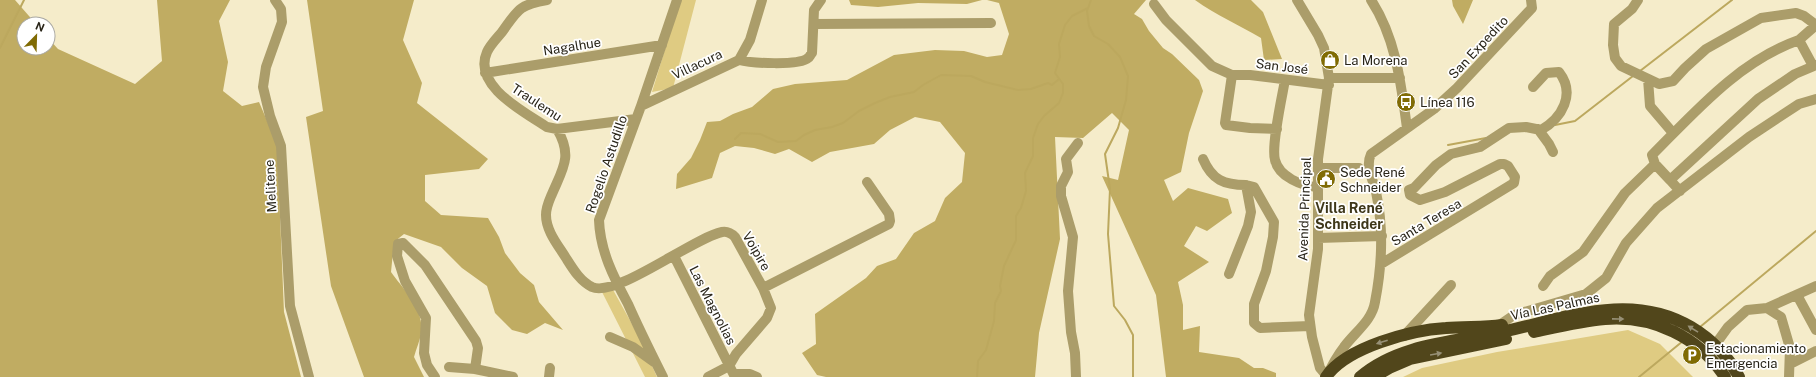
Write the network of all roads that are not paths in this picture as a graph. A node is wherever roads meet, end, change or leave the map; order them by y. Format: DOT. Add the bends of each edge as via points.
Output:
graph roads {
  1 [pos="275,0"];
  2 [pos="547,0"];
  3 [pos="676,0"];
  4 [pos="762,0"];
  5 [pos="1371,0"];
  6 [pos="1531,0"];
  7 [pos="1638,0"];
  8 [pos="1299,1"];
  9 [pos="819,3"];
  10 [pos="1154,4"];
  11 [pos="991,23"];
  12 [pos="814,24"];
  13 [pos="1816,25"];
  14 [pos="1799,40"];
  15 [pos="662,45"];
  16 [pos="738,60"];
  17 [pos="1815,65"];
  18 [pos="485,73"];
  19 [pos="1232,75"];
  20 [pos="1400,78"];
  21 [pos="1648,79"];
  22 [pos="1285,80"];
  23 [pos="1329,82"];
  24 [pos="1533,87"];
  25 [pos="1816,99"];
  26 [pos="641,106"];
  27 [pos="636,119"];
  28 [pos="1407,128"];
  29 [pos="557,129"];
  30 [pos="1277,129"];
  31 [pos="1538,129"];
  32 [pos="1673,133"];
  33 [pos="1078,143"];
  34 [pos="1553,152"];
  35 [pos="1203,159"];
  36 [pos="1655,164"];
  37 [pos="1319,168"];
  38 [pos="1364,169"];
  39 [pos="1670,180"];
  40 [pos="868,182"];
  41 [pos="1246,185"];
  42 [pos="1317,187"];
  43 [pos="1680,191"];
  44 [pos="1382,236"];
  45 [pos="1318,238"];
  46 [pos="674,256"];
  47 [pos="1381,264"];
  48 [pos="1229,274"];
  49 [pos="617,284"];
  50 [pos="1451,285"];
  51 [pos="1543,286"];
  52 [pos="1816,286"];
  53 [pos="763,288"];
  54 [pos="1796,295"];
  55 [pos="1767,308"];
  56 [pos="1558,318"];
  57 [pos="1814,323"];
  58 [pos="1310,326"];
  59 [pos="1498,326"];
  60 [pos="1404,336"];
  61 [pos="610,337"];
  62 [pos="1714,345"];
  63 [pos="1816,351"];
  64 [pos="655,363"];
  65 [pos="1790,364"];
  66 [pos="449,367"];
  67 [pos="475,369"];
  68 [pos="733,372"];
  69 [pos="1327,376"];
  70 [pos="309,377"];
  71 [pos="435,377"];
  72 [pos="513,377"];
  73 [pos="663,377"];
  74 [pos="708,377"];
  75 [pos="758,377"];
  76 [pos="1076,377"];
  77 [pos="1360,377"];
  78 [pos="1374,377"];
  79 [pos="1726,377"];
  80 [pos="1739,377"];
  81 [pos="1789,377"];
  1 -- 70 [label="street, Melitene" via="281,9 282,22 266,67 263,87 281,146 290,306"];
  2 -- 18 [label="street" via="528,4 515,14 487,51"];
  3 -- 15 [label="street, Rogelio Astudillo"];
  4 -- 16 [label="street" via="750,40"];
  5 -- 20 [label="street" via="1386,30"];
  6 -- 28 [label="street, San Expedito" via="1532,8 1458,88"];
  7 -- 21 [label="street" via="1614,24 1613,45 1615,58 1621,66"];
  8 -- 23 [label="street, Avenida Principal" via="1324,48"];
  9 -- 12 [label="street" via="814,10"];
  10 -- 19 [label="street" via="1166,20 1212,66"];
  11 -- 12 [label="street"];
  12 -- 16 [label="street, Villacura" via="812,53 808,58 801,61 756,63"];
  13 -- 14 [label="street"];
  13 -- 21 [label="street" via="1796,13 1761,18 1706,49 1673,81 1659,84"];
  14 -- 17 [label="street"];
  14 -- 32 [label="street" via="1750,65 1705,101"];
  15 -- 18 [label="street, Nagalhue"];
  15 -- 26 [label="street, Rogelio Astudillo"];
  16 -- 26 [label="street, Villacura"];
  17 -- 39 [label="street" via="1795,74 1758,99"];
  18 -- 29 [label="street, Traulemu" via="497,91 547,127"];
  19 -- 22 [label="street, San José"];
  19 -- 30 [label="street" via="1226,125"];
  20 -- 23 [label="street, San José"];
  20 -- 28 [label="street"];
  21 -- 32 [label="street" via="1650,106"];
  22 -- 23 [label="street, San José"];
  22 -- 30 [label="street"];
  23 -- 37 [label="street, Avenida Principal" via="1318,159"];
  24 -- 31 [label="street" via="1546,73 1553,72 1559,72 1566,85 1564,107 1554,122 1541,130"];
  25 -- 43 [label="street" via="1799,104 1749,137"];
  26 -- 27 [label="street, Rogelio Astudillo"];
  27 -- 29 [label="street"];
  27 -- 49 [label="street, Rogelio Astudillo" via="600,220 603,249"];
  28 -- 38 [label="street, San Expedito" via="1371,154"];
  29 -- 49 [label="street, Traulemu" via="564,141 566,157 547,207 548,228 579,277 599,290"];
  30 -- 42 [label="street" via="1274,159 1276,166 1298,183"];
  31 -- 34 [label="street"];
  31 -- 47 [label="street, Santa Teresa" via="1509,128 1480,147 1451,154 1436,165 1409,190 1410,195 1420,200 1452,189 1496,165 1504,164 1515,177 1514,183"];
  32 -- 36 [label="street" via="1652,155"];
  33 -- 76 [label="street" via="1066,159 1068,172 1061,186 1061,196 1073,237 1068,291"];
  35 -- 41 [label="street" via="1216,179 1232,185"];
  36 -- 39 [label="street"];
  36 -- 51 [label="street" via="1625,193 1583,252 1550,276"];
  37 -- 38 [label="street"];
  37 -- 42 [label="street, Avenida Principal"];
  38 -- 44 [label="street" via="1379,205"];
  39 -- 43 [label="street"];
  40 -- 53 [label="street, Voipire" via="889,214 890,221 887,226"];
  41 -- 48 [label="street" via="1251,212"];
  41 -- 58 [label="street" via="1254,187 1274,222 1266,271 1254,304 1254,323 1260,328"];
  42 -- 45 [label="street, Avenida Principal"];
  43 -- 59 [label="street" via="1657,208 1626,243 1606,278 1586,294 1514,315"];
  44 -- 45 [label="street"];
  44 -- 47 [label="street"];
  45 -- 58 [label="street, Avenida Principal" via="1310,298"];
  46 -- 49 [label="street, Voipire"];
  46 -- 53 [label="street, Voipire" via="708,237 727,232 735,237"];
  46 -- 68 [label="street, Las Magnolias"];
  47 -- 69 [label="street" via="1372,312 1336,358"];
  49 -- 64 [label="street, Rogelio Astudillo"];
  50 -- 60 [label="street"];
  52 -- 54 [label="street"];
  53 -- 68 [label="street" via="770,304 770,314 736,354"];
  54 -- 55 [label="street"];
  54 -- 57 [label="street"];
  55 -- 62 [label="street" via="1747,310 1728,327"];
  55 -- 65 [label="street" via="1781,317 1790,348"];
  56 -- 59 [label="highway"];
  62 -- 56 [label="highway, Vía Las Palmas, one-way" via="1676,320 1643,310 1609,309"];
  56 -- 77 [label="highway, Vía Las Palmas" via="1405,352 1383,361"];
  58 -- 69 [label="street, Avenida Principal" via="1320,368"];
  59 -- 60 [label="highway" via="1445,328"];
  60 -- 69 [label="highway, one-way" via="1356,353 1340,363"];
  61 -- 64 [label="street" via="633,347"];
  62 -- 80 [label="highway, Vía Las Palmas"];
  63 -- 65 [label="street"];
  64 -- 73 [label="street, Rogelio Astudillo"];
  65 -- 81 [label="street"];
  66 -- 67 [label="street"];
  67 -- 71 [label="street" via="478,348 476,341 425,265 403,242 398,244 396,256 405,281 426,318 424,353 427,365"];
  67 -- 72 [label="street"];
  68 -- 74 [label="street"];
  68 -- 75 [label="street"];
  78 -- 79 [label="highway, Vía Las Palmas, one-way" via="1399,363 1421,356 1569,324 1616,318 1650,323 1682,336 1709,356"];
}
